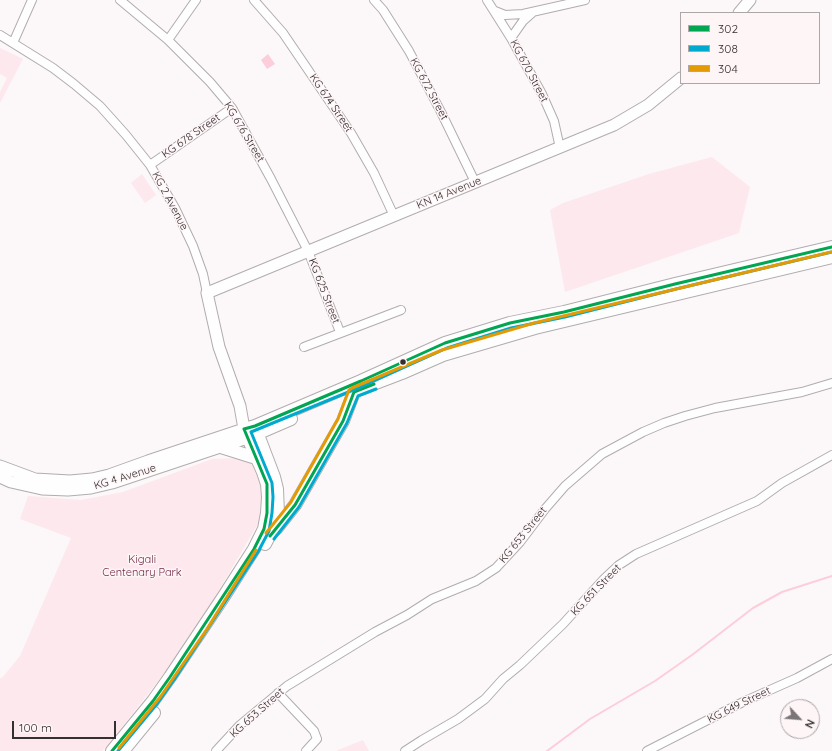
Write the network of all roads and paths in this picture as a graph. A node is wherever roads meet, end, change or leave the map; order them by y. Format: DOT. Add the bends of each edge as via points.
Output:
graph roads {
  1 [pos="32,0"];
  2 [pos="120,0"];
  3 [pos="196,0"];
  4 [pos="254,0"];
  5 [pos="374,0"];
  6 [pos="487,0"];
  7 [pos="585,0"];
  8 [pos="750,0"];
  9 [pos="494,12"];
  10 [pos="740,12"];
  11 [pos="532,13"];
  12 [pos="0,35"];
  13 [pos="511,38"];
  14 [pos="168,40"];
  15 [pos="13,43"];
  16 [pos="680,79"];
  17 [pos="232,108"];
  18 [pos="560,148"];
  19 [pos="150,165"];
  20 [pos="475,182"];
  21 [pos="394,216"];
  22 [pos="832,247"];
  23 [pos="308,250"];
  24 [pos="832,258"];
  25 [pos="207,293"];
  26 [pos="400,310"];
  27 [pos="340,332"];
  28 [pos="304,347"];
  29 [pos="832,382"];
  30 [pos="354,392"];
  31 [pos="251,431"];
  32 [pos="221,447"];
  33 [pos="832,455"];
  34 [pos="256,458"];
  35 [pos="162,461"];
  36 [pos="0,466"];
  37 [pos="0,477"];
  38 [pos="270,536"];
  39 [pos="832,659"];
  40 [pos="278,693"];
  41 [pos="112,751"];
  42 [pos="123,751"];
  43 [pos="216,751"];
  44 [pos="306,751"];
  45 [pos="406,751"];
  46 [pos="647,751"];
  1 -- 15 [label="street"];
  2 -- 14 [label="street, KG 676 Street"];
  3 -- 14 [label="street"];
  4 -- 21 [label="street, KG 674 Street" via="283,33 351,133 374,173"];
  5 -- 20 [label="street, KG 672 Street" via="409,50"];
  6 -- 9 [label="street, KG 670 Street"];
  7 -- 11 [label="street"];
  8 -- 10 [label="main road"];
  9 -- 11 [label="street" via="504,15"];
  9 -- 13 [label="street, KG 670 Street"];
  11 -- 13 [label="street"];
  12 -- 15 [label="street, KG 2 Avenue"];
  13 -- 18 [label="street, KG 670 Street" via="551,112"];
  14 -- 17 [label="street, KG 676 Street"];
  15 -- 19 [label="street, KG 2 Avenue" via="53,68 100,106"];
  16 -- 18 [label="main road, KN 14 Avenue" via="648,105 614,125"];
  17 -- 19 [label="street, KG 678 Street"];
  17 -- 23 [label="street, KG 676 Street"];
  18 -- 20 [label="main road, KN 14 Avenue"];
  19 -- 25 [label="street, KG 2 Avenue" via="193,246"];
  20 -- 21 [label="main road, KN 14 Avenue"];
  21 -- 23 [label="main road, KN 14 Avenue"];
  22 -- 31 [label="main road" via="510,323 445,343"];
  23 -- 25 [label="main road, KN 14 Avenue"];
  23 -- 27 [label="street, KG 625 Street"];
  24 -- 30 [label="main road" via="535,328 443,355"];
  25 -- 31 [label="main road, KG 2 Avenue" via="219,347"];
  26 -- 27 [label="street"];
  27 -- 28 [label="street"];
  29 -- 40 [label="street, KG 653 Street" via="802,392 685,416 623,442 602,454 565,486 520,542 487,575 432,599"];
  30 -- 31 [label="main road"];
  30 -- 38 [label="main road" via="343,421 294,505"];
  31 -- 32 [label="main road, KG 4 Avenue"];
  31 -- 34 [label="main road"];
  31 -- 35 [label="main road, KG 4 Avenue"];
  31 -- 38 [label="main road" via="274,477 277,489 278,514"];
  32 -- 34 [label="main road"];
  32 -- 35 [label="main road, KG 4 Avenue"];
  33 -- 45 [label="street, KG 651 Street" via="756,501 636,554 619,565 563,624 485,699"];
  34 -- 41 [label="main road" via="265,478 268,497 264,529 209,620 170,677"];
  35 -- 36 [label="main road, KG 4 Avenue" via="92,479 70,481 35,479"];
  35 -- 37 [label="main road, KG 4 Avenue" via="112,483 91,488 36,488"];
  38 -- 42 [label="main road" via="207,638 165,699"];
  39 -- 46 [label="street, KG 649 Street"];
  40 -- 43 [label="street, KG 653 Street" via="240,725"];
  40 -- 44 [label="street" via="314,731 317,739"];
}
